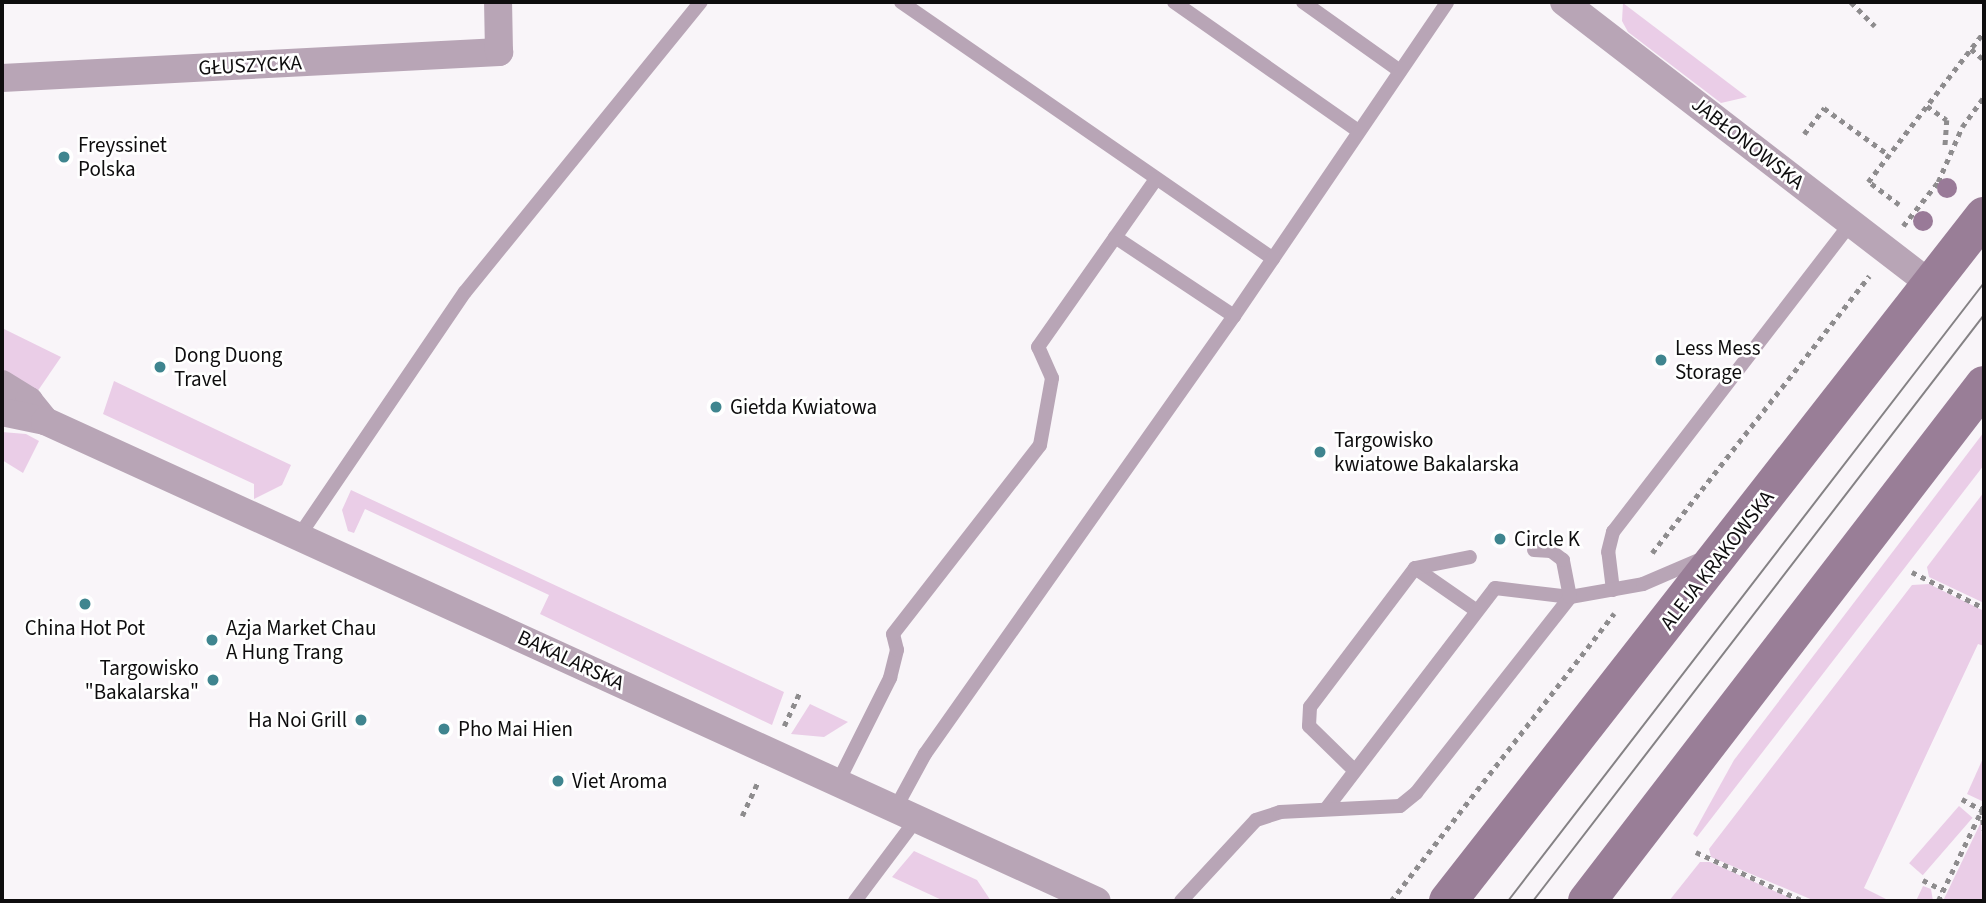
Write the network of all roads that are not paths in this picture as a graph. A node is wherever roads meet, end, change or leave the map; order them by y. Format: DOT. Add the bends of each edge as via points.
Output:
graph roads {
  1 [pos="498,2"];
  2 [pos="701,2"];
  3 [pos="901,2"];
  4 [pos="1174,2"];
  5 [pos="1303,2"];
  6 [pos="1428,2"];
  7 [pos="1564,2"];
  8 [pos="1444,6"];
  9 [pos="1399,71"];
  10 [pos="2,78"];
  11 [pos="1358,131"];
  12 [pos="1156,179"];
  13 [pos="1984,216"];
  14 [pos="1851,223"];
  15 [pos="1115,237"];
  16 [pos="1273,259"];
  17 [pos="1931,285"];
  18 [pos="1234,316"];
  19 [pos="2,384"];
  20 [pos="1984,385"];
  21 [pos="2,412"];
  22 [pos="45,421"];
  23 [pos="299,536"];
  24 [pos="1729,546"];
  25 [pos="1534,550"];
  26 [pos="1471,557"];
  27 [pos="1415,568"];
  28 [pos="1612,590"];
  29 [pos="1570,597"];
  30 [pos="1477,611"];
  31 [pos="1354,769"];
  32 [pos="837,784"];
  33 [pos="1326,809"];
  34 [pos="905,816"];
  35 [pos="855,901"];
  36 [pos="1097,901"];
  37 [pos="1181,901"];
  38 [pos="1448,901"];
  39 [pos="1587,901"];
  1 -- 10 [label="street, GŁUSZYCKA" via="499,52"];
  2 -- 23 [label="lane" via="465,292"];
  3 -- 12 [label="lane"];
  4 -- 11 [label="lane"];
  5 -- 9 [label="lane"];
  6 -- 8 [label="lane"];
  7 -- 14 [label="street, JABŁONOWSKA"];
  8 -- 9 [label="lane"];
  9 -- 11 [label="lane"];
  11 -- 16 [label="lane"];
  12 -- 15 [label="lane"];
  12 -- 16 [label="lane"];
  13 -- 17 [label="main road, ALEJA KRAKOWSKA"];
  14 -- 17 [label="street, JABŁONOWSKA"];
  14 -- 28 [label="lane" via="1616,526 1608,552"];
  15 -- 18 [label="lane"];
  15 -- 32 [label="lane" via="1038,347 1052,378 1040,445 893,634 897,650 890,678"];
  16 -- 18 [label="lane"];
  17 -- 24 [label="main road, ALEJA KRAKOWSKA"];
  18 -- 34 [label="lane" via="925,754"];
  19 -- 22 [label="street, BAKALARSKA" via="29,401"];
  20 -- 39 [label="main road"];
  21 -- 22 [label="street, BAKALARSKA"];
  22 -- 23 [label="street, BAKALARSKA"];
  23 -- 32 [label="street, BAKALARSKA"];
  24 -- 28 [label="lane" via="1643,584"];
  24 -- 38 [label="main road, ALEJA KRAKOWSKA"];
  25 -- 29 [label="lane" via="1551,551 1563,560"];
  26 -- 27 [label="lane"];
  27 -- 30 [label="lane"];
  27 -- 31 [label="lane" via="1308,713 1309,726"];
  28 -- 29 [label="lane"];
  29 -- 30 [label="lane" via="1495,588"];
  29 -- 33 [label="lane" via="1408,802"];
  30 -- 31 [label="lane"];
  31 -- 33 [label="lane"];
  32 -- 34 [label="street, BAKALARSKA"];
  33 -- 37 [label="lane" via="1280,812 1256,820"];
  34 -- 35 [label="lane"];
  34 -- 36 [label="street, BAKALARSKA"];
}
